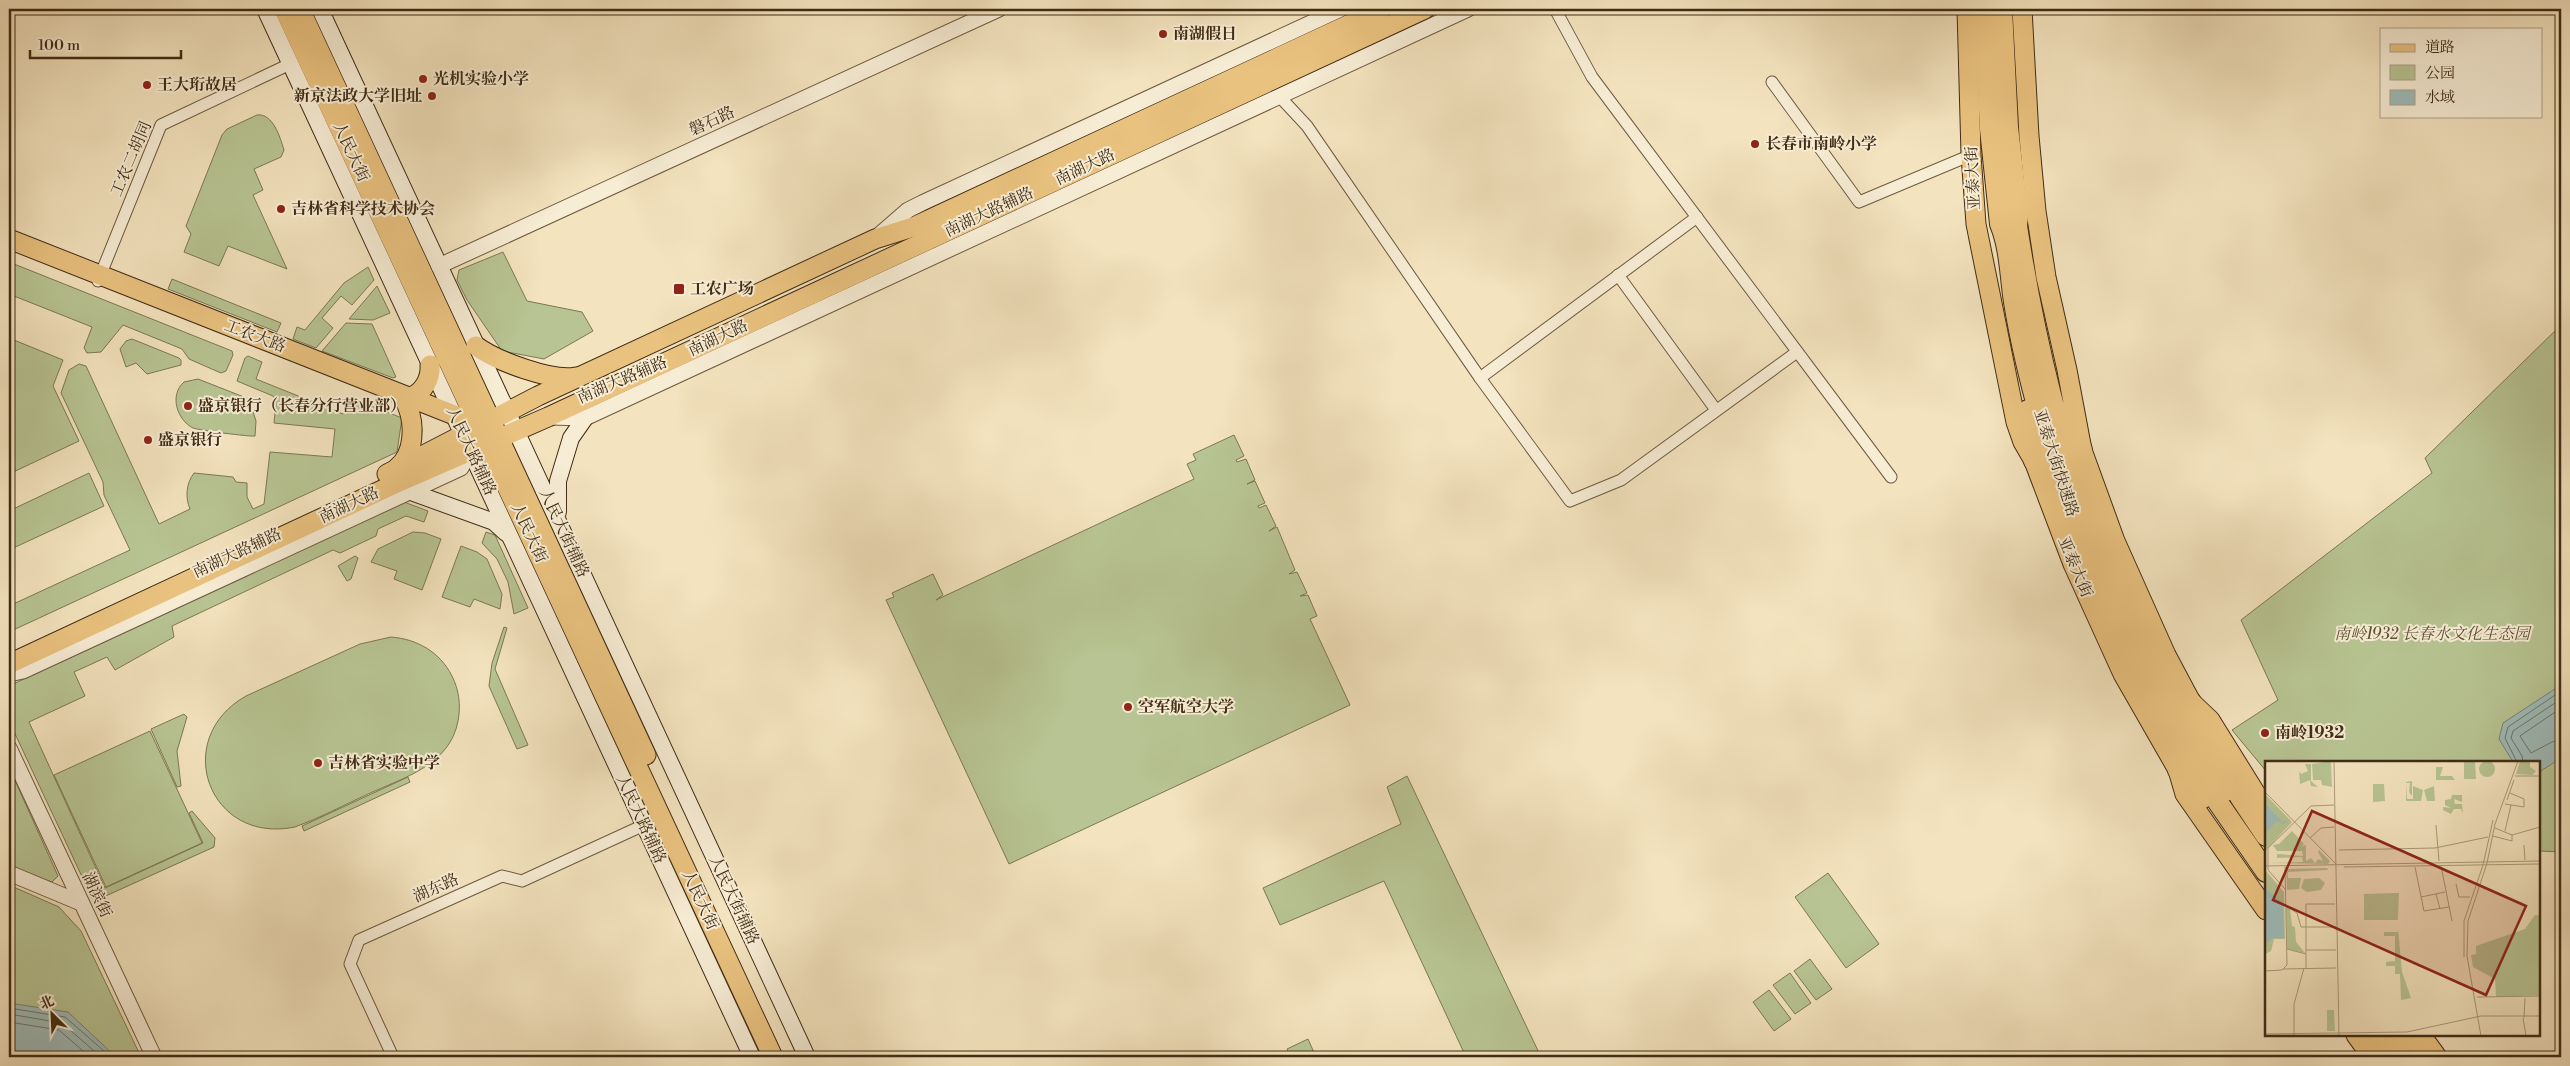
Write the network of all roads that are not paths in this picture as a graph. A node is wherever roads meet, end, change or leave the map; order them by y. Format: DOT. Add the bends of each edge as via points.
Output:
graph roads {
  1 [pos="265,9"];
  2 [pos="284,9"];
  3 [pos="300,9"];
  4 [pos="320,9"];
  5 [pos="999,9"];
  6 [pos="1341,9"];
  7 [pos="1382,9"];
  8 [pos="1426,9"];
  9 [pos="1468,9"];
  10 [pos="1555,9"];
  11 [pos="1967,9"];
  12 [pos="1984,9"];
  13 [pos="2002,9"];
  14 [pos="2022,9"];
  15 [pos="290,64"];
  16 [pos="1772,82"];
  17 [pos="1280,97"];
  18 [pos="1971,155"];
  19 [pos="2005,190"];
  20 [pos="1697,217"];
  21 [pos="2009,220"];
  22 [pos="9,239"];
  23 [pos="875,239"];
  24 [pos="9,247"];
  25 [pos="439,266"];
  26 [pos="1618,275"];
  27 [pos="99,279"];
  28 [pos="476,346"];
  29 [pos="1797,352"];
  30 [pos="430,365"];
  31 [pos="582,375"];
  32 [pos="1480,378"];
  33 [pos="409,401"];
  34 [pos="1716,410"];
  35 [pos="548,417"];
  36 [pos="585,418"];
  37 [pos="481,429"];
  38 [pos="2082,450"];
  39 [pos="2034,462"];
  40 [pos="393,472"];
  41 [pos="1891,477"];
  42 [pos="411,492"];
  43 [pos="562,529"];
  44 [pos="514,546"];
  45 [pos="9,651"];
  46 [pos="9,664"];
  47 [pos="9,674"];
  48 [pos="2191,702"];
  49 [pos="9,748"];
  50 [pos="2178,770"];
  51 [pos="2265,808"];
  52 [pos="644,825"];
  53 [pos="2265,834"];
  54 [pos="2265,849"];
  55 [pos="2265,871"];
  56 [pos="9,873"];
  57 [pos="2265,886"];
  58 [pos="81,903"];
  59 [pos="2265,909"];
  60 [pos="2357,1036"];
  61 [pos="2379,1036"];
  62 [pos="2401,1036"];
  63 [pos="2422,1036"];
  64 [pos="154,1057"];
  65 [pos="393,1057"];
  66 [pos="752,1057"];
  67 [pos="773,1057"];
  68 [pos="787,1057"];
  69 [pos="807,1057"];
  70 [pos="2372,1057"];
  71 [pos="2394,1057"];
  72 [pos="2416,1057"];
  73 [pos="2437,1057"];
  1 -- 15 [label="main road, 人民大路辅路"];
  2 -- 37 [label="main road, 人民大街"];
  3 -- 37 [label="main road, 人民大街"];
  4 -- 25 [label="main road, 人民大街辅路"];
  5 -- 25 [label="street, 磐石路"];
  6 -- 23 [label="street" via="922,203 908,210"];
  7 -- 23 [label="main road, 南湖大路" via="913,227"];
  8 -- 35 [label="main road, 南湖大路"];
  9 -- 17 [label="street, 南湖大路辅路"];
  10 -- 20 [label="street" via="1592,77"];
  11 -- 18 [label="main road, 亚泰大街"];
  12 -- 19 [label="highway, 亚泰大街快速路"];
  13 -- 19 [label="highway, 亚泰大街快速路" via="2008,127"];
  14 -- 38 [label="main road" via="2036,211 2046,277"];
  15 -- 27 [label="street, 工农二胡同" via="162,125"];
  15 -- 30 [label="main road, 人民大路辅路"];
  16 -- 18 [label="street" via="1859,202"];
  17 -- 32 [label="street" via="1307,126"];
  17 -- 36 [label="street, 南湖大路辅路"];
  18 -- 39 [label="main road, 亚泰大街" via="1976,224 2016,422"];
  19 -- 21 [label="highway, 亚泰大街快速路"];
  20 -- 26 [label="street"];
  20 -- 29 [label="street"];
  21 -- 38 [label="highway" via="2025,225 2053,369"];
  21 -- 39 [label="highway" via="1997,237"];
  21 -- 54 [label="highway, 亚泰大街快速路" via="2017,226 2044,370 2098,543 2167,691 2234,804"];
  21 -- 55 [label="highway, 亚泰大街快速路" via="2004,234 2018,327 2061,483 2087,556 2123,638 2170,727"];
  22 -- 27 [label="main road, 工农大路"];
  23 -- 31 [label="main road, 南湖大路"];
  24 -- 27 [label="main road, 工农大路"];
  25 -- 28 [label="main road, 人民大街辅路"];
  26 -- 32 [label="street"];
  26 -- 34 [label="street"];
  27 -- 33 [label="main road, 工农大路"];
  28 -- 31 [label="main road" via="498,359 561,378"];
  28 -- 37 [label="main road, 人民大街辅路"];
  29 -- 34 [label="street"];
  29 -- 41 [label="street"];
  30 -- 33 [label="main road" via="431,372 425,384"];
  30 -- 37 [label="main road, 人民大路辅路"];
  31 -- 37 [label="main road, 南湖大路"];
  32 -- 34 [label="street" via="1570,501 1621,480"];
  33 -- 37 [label="main road, 工农大路"];
  33 -- 40 [label="main road" via="412,420 410,450"];
  35 -- 36 [label="street, 南湖大路辅路"];
  35 -- 37 [label="main road, 南湖大路"];
  36 -- 43 [label="main road" via="571,438 558,481 557,509"];
  37 -- 40 [label="main road, 南湖大路"];
  37 -- 42 [label="street, 南湖大路辅路" via="461,468"];
  37 -- 43 [label="main road, 人民大街辅路"];
  37 -- 44 [label="main road, 人民大路辅路"];
  37 -- 46 [label="main road, 南湖大路"];
  37 -- 67 [label="main road, 人民大街"];
  37 -- 68 [label="main road, 人民大街"];
  38 -- 48 [label="main road" via="2102,509 2146,614"];
  39 -- 50 [label="main road, 亚泰大街" via="2108,644"];
  40 -- 45 [label="main road, 南湖大路"];
  42 -- 44 [label="main road" via="494,522"];
  42 -- 47 [label="street, 南湖大路辅路" via="23,671"];
  43 -- 69 [label="main road, 人民大街辅路"];
  44 -- 52 [label="main road, 人民大路辅路"];
  48 -- 51 [label="main road" via="2210,720"];
  48 -- 53 [label="highway" via="2240,797"];
  49 -- 58 [label="street, 湖滨街"];
  50 -- 57 [label="highway" via="2210,805"];
  50 -- 59 [label="main road, 亚泰大街" via="2185,794"];
  52 -- 65 [label="street, 湖东路" via="522,881 502,876 359,940 350,964"];
  52 -- 66 [label="main road, 人民大路辅路"];
  56 -- 58 [label="street"];
  58 -- 64 [label="street, 湖滨街"];
  60 -- 70 [label="main road"];
  61 -- 71 [label="highway"];
  62 -- 72 [label="highway"];
  63 -- 73 [label="main road"];
}
